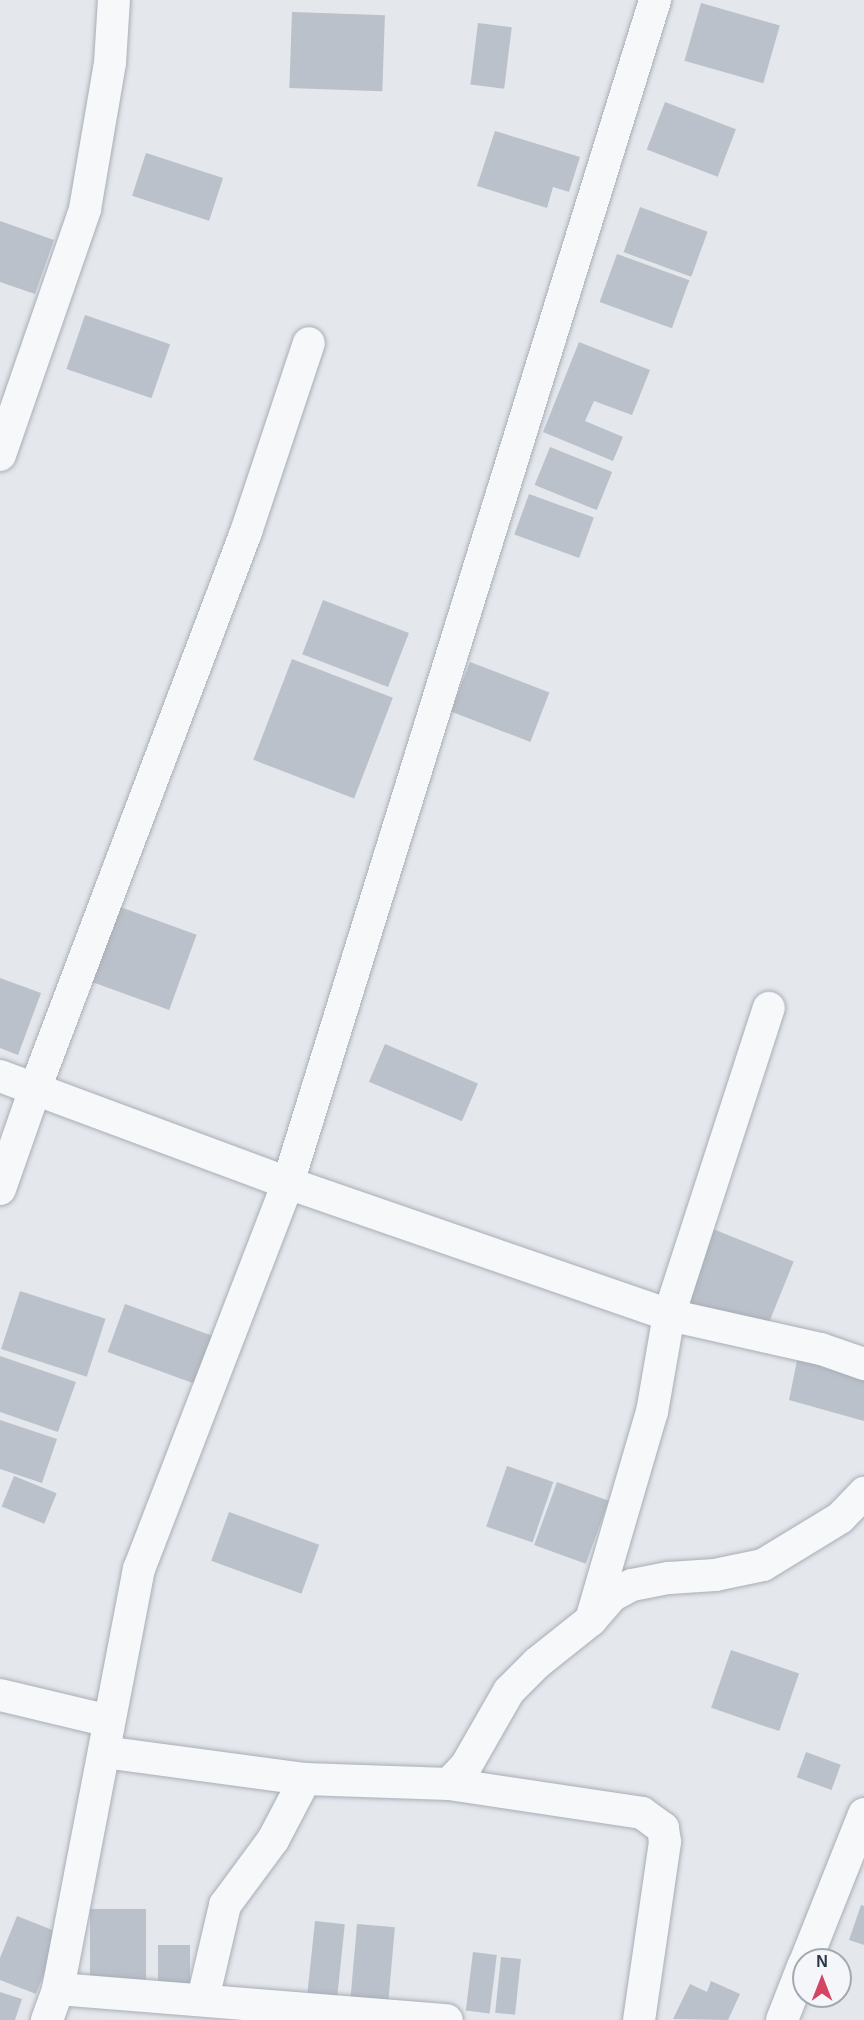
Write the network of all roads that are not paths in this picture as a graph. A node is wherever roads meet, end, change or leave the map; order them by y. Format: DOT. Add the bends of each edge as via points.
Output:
graph roads {
  1 [pos="114,0"];
  2 [pos="654,0"];
  3 [pos="309,343"];
  4 [pos="0,455"];
  5 [pos="769,1008"];
  6 [pos="0,1076"];
  7 [pos="34,1089"];
  8 [pos="288,1183"];
  9 [pos="0,1189"];
  10 [pos="669,1315"];
  11 [pos="864,1364"];
  12 [pos="864,1493"];
  13 [pos="591,1620"];
  14 [pos="0,1695"];
  15 [pos="109,1721"];
  16 [pos="104,1752"];
  17 [pos="305,1779"];
  18 [pos="449,1784"];
  19 [pos="864,1814"];
  20 [pos="811,1948"];
  21 [pos="58,1989"];
  22 [pos="792,1995"];
  23 [pos="194,2006"];
  24 [pos="47,2020"];
  25 [pos="447,2020"];
  26 [pos="639,2020"];
  27 [pos="782,2020"];
  1 -- 4 [label="street" via="110,63 85,209"];
  2 -- 8 [label="street"];
  3 -- 7 [label="street" via="246,532"];
  5 -- 10 [label="street"];
  6 -- 7 [label="street"];
  7 -- 8 [label="street"];
  7 -- 9 [label="street"];
  8 -- 10 [label="street"];
  8 -- 15 [label="street" via="139,1569"];
  10 -- 11 [label="street" via="820,1349"];
  10 -- 13 [label="street" via="652,1412"];
  12 -- 13 [label="street" via="840,1518 763,1565 632,1585 613,1595"];
  13 -- 18 [label="street" via="509,1690 466,1766"];
  14 -- 15 [label="street"];
  15 -- 16 [label="street"];
  16 -- 17 [label="street"];
  16 -- 21 [label="street"];
  17 -- 18 [label="street"];
  17 -- 23 [label="street" via="273,1840 225,1905"];
  18 -- 26 [label="street" via="642,1813 663,1828 665,1842"];
  19 -- 20 [label="street"];
  21 -- 23 [label="street"];
  21 -- 24 [label="street"];
  22 -- 27 [label="street"];
  23 -- 25 [label="street"];
}
